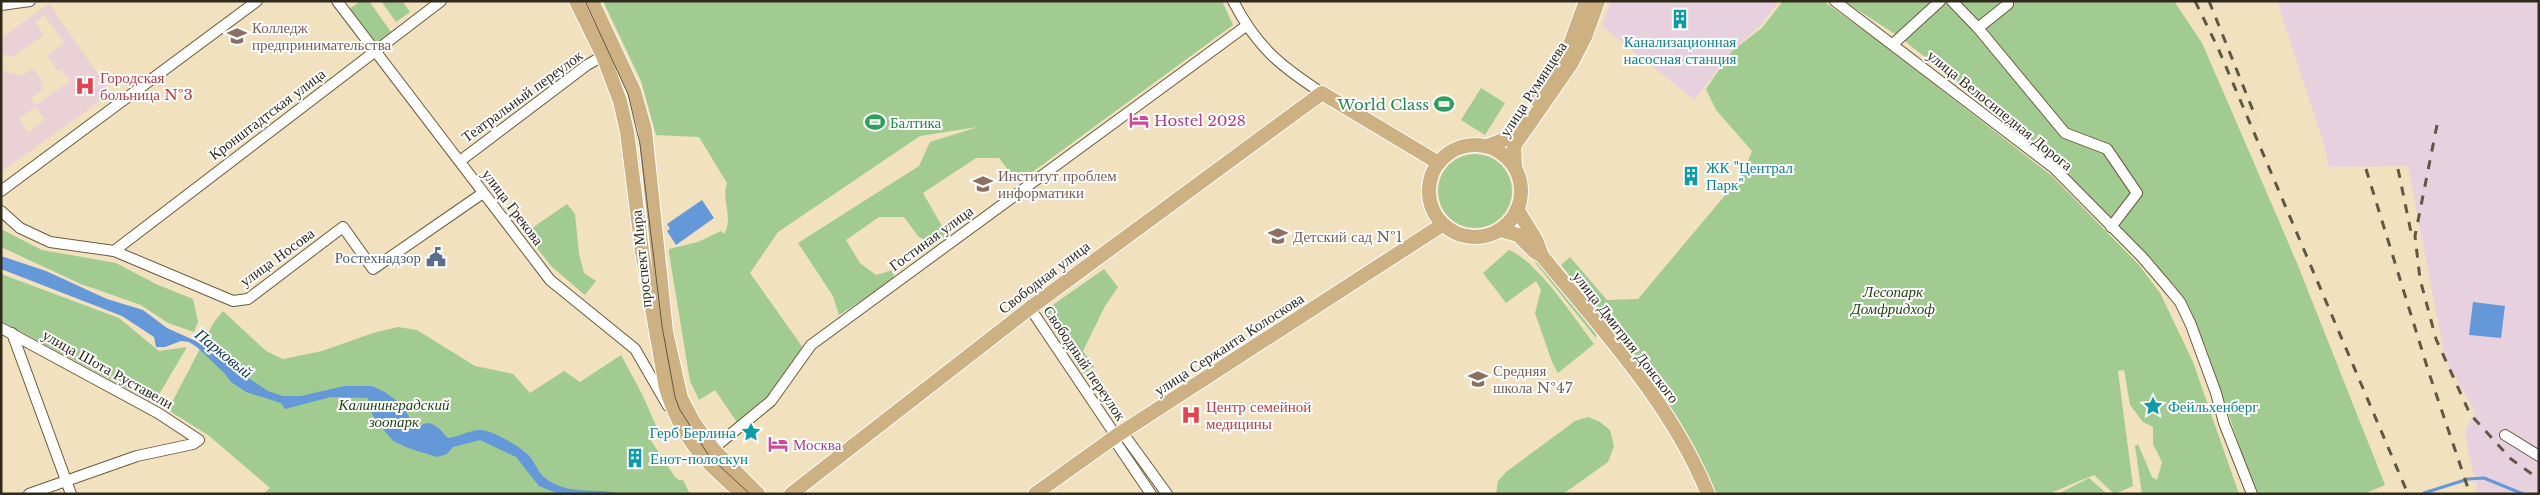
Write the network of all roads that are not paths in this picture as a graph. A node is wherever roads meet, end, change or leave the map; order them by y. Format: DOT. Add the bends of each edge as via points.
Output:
graph roads {
  1 [pos="2,1"];
  2 [pos="30,1"];
  3 [pos="257,1"];
  4 [pos="337,1"];
  5 [pos="440,1"];
  6 [pos="576,1"];
  7 [pos="592,1"];
  8 [pos="1233,1"];
  9 [pos="1586,1"];
  10 [pos="1598,1"];
  11 [pos="1835,1"];
  12 [pos="1940,1"];
  13 [pos="1952,1"];
  14 [pos="2007,1"];
  15 [pos="1,6"];
  16 [pos="1246,26"];
  17 [pos="1978,28"];
  18 [pos="1893,44"];
  19 [pos="373,52"];
  20 [pos="603,56"];
  21 [pos="1322,94"];
  22 [pos="1487,146"];
  23 [pos="460,161"];
  24 [pos="1437,162"];
  25 [pos="1515,166"];
  26 [pos="1,191"];
  27 [pos="483,193"];
  28 [pos="1517,210"];
  29 [pos="1,211"];
  30 [pos="1442,225"];
  31 [pos="2112,226"];
  32 [pos="1500,230"];
  33 [pos="114,251"];
  34 [pos="1542,256"];
  35 [pos="1030,308"];
  36 [pos="1,328"];
  37 [pos="12,333"];
  38 [pos="676,418"];
  39 [pos="1117,435"];
  40 [pos="2505,435"];
  41 [pos="708,454"];
  42 [pos="2539,456"];
  43 [pos="67,482"];
  44 [pos="29,494"];
  45 [pos="71,494"];
  46 [pos="742,494"];
  47 [pos="758,494"];
  48 [pos="791,494"];
  49 [pos="1035,494"];
  50 [pos="1151,494"];
  51 [pos="1167,494"];
  52 [pos="1708,494"];
  53 [pos="2252,494"];
  1 -- 15 [label="street"];
  2 -- 15 [label="street"];
  3 -- 26 [label="street"];
  4 -- 19 [label="street, улица Грекова"];
  5 -- 19 [label="street, Кронштадтская улица"];
  6 -- 20 [label="main road, проспект Мира"];
  7 -- 41 [label="main road, проспект Мира" via="634,91 644,130 666,332 674,376"];
  8 -- 16 [label="street"];
  9 -- 22 [label="main road, улица Румянцева" via="1570,45 1536,98 1504,140"];
  10 -- 25 [label="main road, улица Румянцева" via="1571,64 1514,146"];
  11 -- 18 [label="street, улица Велосипедная Дорога"];
  12 -- 18 [label="street"];
  13 -- 17 [label="street"];
  14 -- 17 [label="street" via="2008,4"];
  16 -- 21 [label="street" via="1275,61"];
  16 -- 41 [label="street, Гостиная улица" via="811,345 771,401"];
  17 -- 31 [label="street" via="2065,132 2107,150 2138,193"];
  18 -- 31 [label="street, улица Велосипедная Дорога" via="2054,168"];
  19 -- 23 [label="street, улица Грекова"];
  19 -- 33 [label="street, Кронштадтская улица"];
  20 -- 23 [label="street, Театральный переулок"];
  20 -- 38 [label="main road, проспект Мира" via="620,101 627,132 642,251 666,388"];
  21 -- 24 [label="main road"];
  21 -- 35 [label="main road, Свободная улица"];
  22 -- 24 [label="main road" via="1467,144 1451,150"];
  22 -- 25 [label="main road" via="1502,153"];
  23 -- 27 [label="street, улица Грекова"];
  24 -- 30 [label="main road" via="1430,177 1428,194 1432,211"];
  25 -- 28 [label="main road" via="1521,188"];
  27 -- 33 [label="street, улица Носова" via="373,269 344,227 248,299 240,301 218,296"];
  27 -- 38 [label="street, улица Грекова" via="550,280 635,349"];
  28 -- 32 [label="main road"];
  28 -- 34 [label="main road, улица Дмитрия Донского"];
  29 -- 33 [label="street, улица Носова" via="20,228 50,242"];
  30 -- 32 [label="main road" via="1471,237 1487,236"];
  30 -- 39 [label="main road, улица Сержанта Колоскова"];
  31 -- 53 [label="street, улица Велосипедная Дорога" via="2180,302"];
  32 -- 34 [label="main road, улица Дмитрия Донского" via="1518,235"];
  34 -- 52 [label="main road, улица Дмитрия Донского" via="1650,392 1682,439"];
  35 -- 39 [label="street, Свободный переулок"];
  35 -- 48 [label="main road, Свободная улица"];
  36 -- 37 [label="street, улица Шота Руставели"];
  37 -- 43 [label="street"];
  37 -- 43 [label="street, улица Шота Руставели" via="158,413 199,440 137,456"];
  38 -- 41 [label="main road, проспект Мира"];
  39 -- 49 [label="main road, улица Сержанта Колоскова"];
  39 -- 50 [label="street"];
  39 -- 51 [label="street"];
  40 -- 42 [label="street"];
  41 -- 46 [label="main road, проспект Мира"];
  41 -- 47 [label="main road, проспект Мира"];
  43 -- 44 [label="street"];
  43 -- 45 [label="street"];
}
